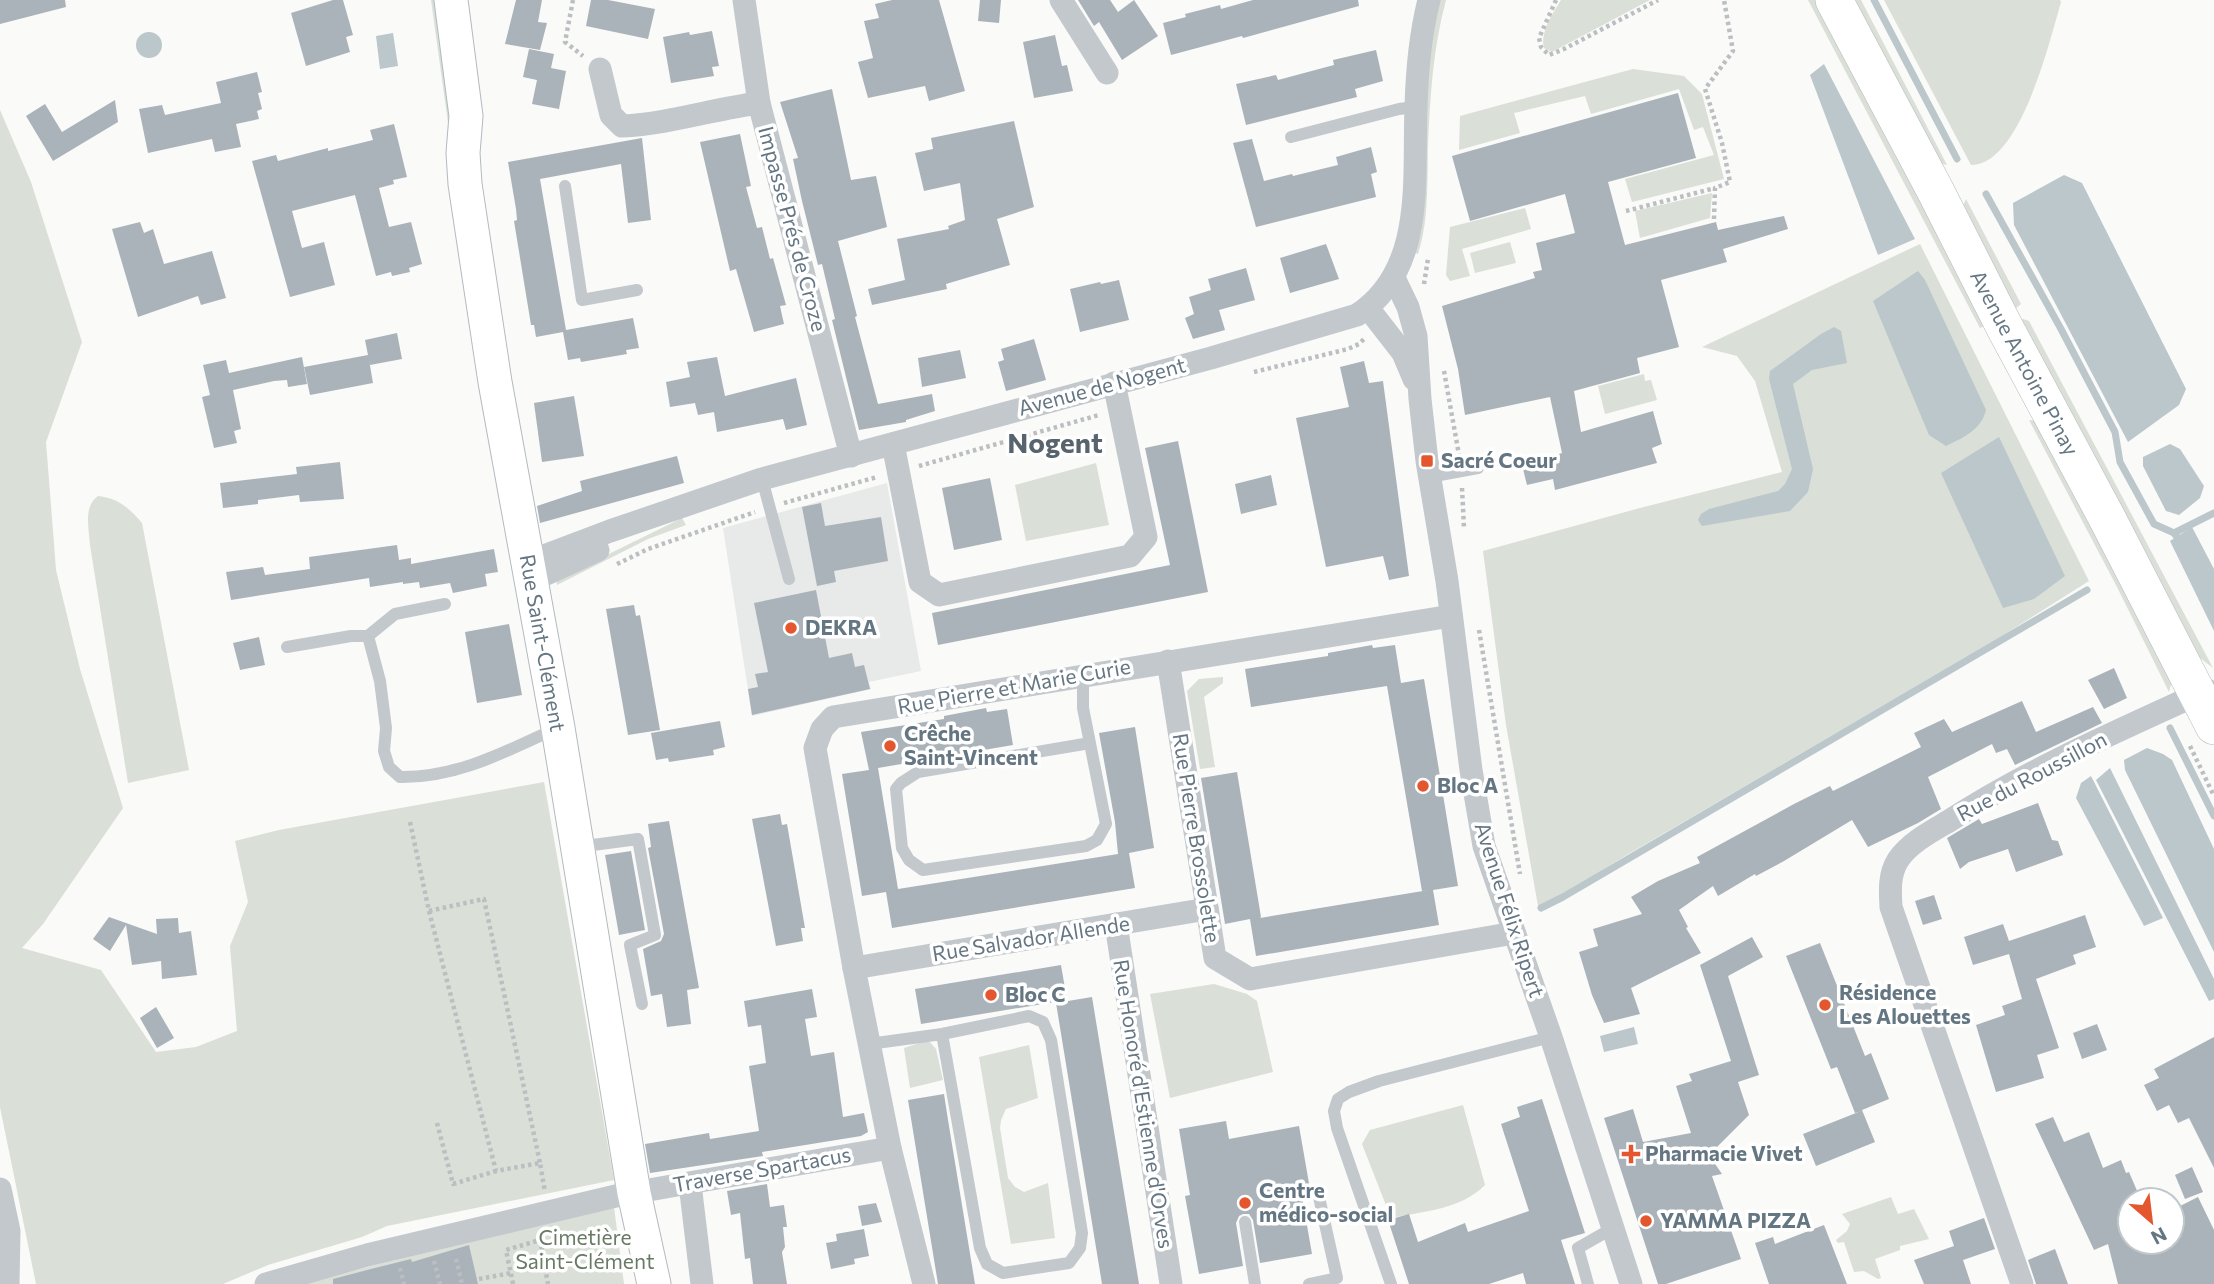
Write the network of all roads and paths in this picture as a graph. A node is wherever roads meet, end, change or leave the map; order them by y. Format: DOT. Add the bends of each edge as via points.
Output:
graph roads {
  1 [pos="451,0"];
  2 [pos="573,0"];
  3 [pos="744,0"];
  4 [pos="1061,0"];
  5 [pos="1429,0"];
  6 [pos="1556,0"];
  7 [pos="1658,0"];
  8 [pos="1724,0"];
  9 [pos="1834,0"];
  10 [pos="600,69"];
  11 [pos="1107,74"];
  12 [pos="759,103"];
  13 [pos="1416,107"];
  14 [pos="1292,137"];
  15 [pos="565,186"];
  16 [pos="1715,188"];
  17 [pos="1626,211"];
  18 [pos="1714,219"];
  19 [pos="1394,278"];
  20 [pos="637,290"];
  21 [pos="1368,308"];
  22 [pos="1368,335"];
  23 [pos="1443,367"];
  24 [pos="1253,372"];
  25 [pos="1114,383"];
  26 [pos="1420,399"];
  27 [pos="1111,412"];
  28 [pos="893,444"];
  29 [pos="851,456"];
  30 [pos="1478,468"];
  31 [pos="909,469"];
  32 [pos="1462,470"];
  33 [pos="878,477"];
  34 [pos="1429,477"];
  35 [pos="762,479"];
  36 [pos="769,507"];
  37 [pos="1465,539"];
  38 [pos="612,566"];
  39 [pos="530,572"];
  40 [pos="789,579"];
  41 [pos="445,604"];
  42 [pos="1451,616"];
  43 [pos="1479,628"];
  44 [pos="368,636"];
  45 [pos="287,647"];
  46 [pos="1168,661"];
  47 [pos="1083,675"];
  48 [pos="2206,690"];
  49 [pos="558,728"];
  50 [pos="2201,734"];
  51 [pos="1090,743"];
  52 [pos="2214,796"];
  53 [pos="410,822"];
  54 [pos="577,847"];
  55 [pos="1522,882"];
  56 [pos="1208,909"];
  57 [pos="429,911"];
  58 [pos="1116,925"];
  59 [pos="1514,933"];
  60 [pos="854,968"];
  61 [pos="642,1004"];
  62 [pos="942,1034"];
  63 [pos="1551,1037"];
  64 [pos="869,1044"];
  65 [pos="437,1123"];
  66 [pos="890,1147"];
  67 [pos="540,1163"];
  68 [pos="496,1171"];
  69 [pos="690,1184"];
  70 [pos="0,1189"];
  71 [pos="634,1193"];
  72 [pos="1319,1197"];
  73 [pos="548,1213"];
  74 [pos="1245,1222"];
  75 [pos="1613,1228"];
  76 [pos="433,1256"];
  77 [pos="456,1259"];
  78 [pos="511,1273"];
  79 [pos="479,1279"];
  80 [pos="8,1284"];
  81 [pos="265,1284"];
  82 [pos="438,1284"];
  83 [pos="460,1284"];
  84 [pos="513,1284"];
  85 [pos="548,1284"];
  86 [pos="654,1284"];
  87 [pos="702,1284"];
  88 [pos="924,1284"];
  89 [pos="1171,1284"];
  90 [pos="1255,1284"];
  91 [pos="1310,1284"];
  92 [pos="1391,1284"];
  93 [pos="1588,1284"];
  94 [pos="1631,1284"];
  95 [pos="2022,1284"];
  1 -- 39 [label="main road, Rue Saint-Clément" via="466,116 466,184 495,382"];
  2 -- 10 [label="path" via="565,42"];
  3 -- 12 [label="street, Impasse Prés de Croze"];
  4 -- 11 [label="street"];
  5 -- 13 [label="street" via="1422,27"];
  6 -- 7 [label="path" via="1539,38 1549,55"];
  8 -- 16 [label="path" via="1733,51 1705,89 1730,182"];
  9 -- 48 [label="main road, Avenue Antoine Pinay"];
  10 -- 12 [label="street" via="611,115 622,126"];
  12 -- 29 [label="street, Impasse Prés de Croze"];
  13 -- 14 [label="lane"];
  13 -- 19 [label="street" via="1411,229"];
  15 -- 20 [label="lane" via="582,300"];
  16 -- 17 [label="path"];
  16 -- 18 [label="path"];
  19 -- 21 [label="street, Avenue de Nogent"];
  19 -- 26 [label="street, Avenue Félix Ripert" via="1416,336"];
  21 -- 25 [label="street, Avenue de Nogent" via="1261,344"];
  21 -- 26 [label="street, Avenue Félix Ripert" via="1403,353"];
  22 -- 24 [label="path" via="1348,349"];
  23 -- 32 [label="path"];
  25 -- 28 [label="street, Avenue de Nogent"];
  25 -- 28 [label="street" via="1146,537 1130,556 939,595 920,582"];
  26 -- 34 [label="street, Avenue Félix Ripert"];
  27 -- 31 [label="path"];
  28 -- 29 [label="street, Avenue de Nogent"];
  29 -- 35 [label="street, Avenue de Nogent"];
  30 -- 32 [label="lane"];
  32 -- 34 [label="lane"];
  32 -- 37 [label="path"];
  33 -- 36 [label="path"];
  34 -- 42 [label="street, Avenue Félix Ripert"];
  35 -- 36 [label="lane"];
  35 -- 39 [label="street, Avenue de Nogent" via="676,508"];
  36 -- 38 [label="path" via="671,540"];
  36 -- 40 [label="lane"];
  39 -- 49 [label="main road, Rue Saint-Clément"];
  41 -- 44 [label="lane" via="395,614"];
  42 -- 46 [label="street, Rue Pierre et Marie Curie"];
  42 -- 59 [label="street, Avenue Félix Ripert" via="1484,846"];
  43 -- 55 [label="path"];
  44 -- 45 [label="lane"];
  44 -- 49 [label="lane" via="380,681 384,751 389,767 400,777 468,767"];
  46 -- 47 [label="street, Rue Pierre et Marie Curie"];
  46 -- 56 [label="street, Rue Pierre Brossolette"];
  47 -- 51 [label="lane"];
  47 -- 60 [label="street, Rue Pierre et Marie Curie" via="833,717 822,729 816,748"];
  48 -- 50 [label="main road, Avenue Antoine Pinay"];
  48 -- 95 [label="street, Rue du Roussillon" via="1973,805 1909,848 1892,875 1891,907"];
  49 -- 54 [label="main road, Rue Saint-Clément"];
  50 -- 52 [label="path"];
  51 -- 51 [label="lane" via="1106,824 1097,841 923,870 909,860 902,848 896,789 918,772"];
  53 -- 57 [label="path"];
  54 -- 61 [label="lane" via="638,839 656,935 630,945"];
  54 -- 71 [label="main road, Rue Saint-Clément"];
  56 -- 58 [label="street, Rue Salvador Allende"];
  56 -- 59 [label="street, Rue Pierre Brossolette" via="1215,958 1250,979"];
  57 -- 67 [label="path" via="484,899"];
  57 -- 68 [label="path"];
  58 -- 60 [label="street, Rue Salvador Allende"];
  58 -- 89 [label="street, Rue Honoré d'Estienne d'Orves"];
  59 -- 63 [label="street, Avenue Félix Ripert"];
  60 -- 64 [label="street"];
  62 -- 62 [label="lane" via="1029,1016 1043,1022 1051,1040 1082,1233 1080,1248 1069,1263 1003,1273 987,1265 980,1248"];
  62 -- 64 [label="lane"];
  63 -- 75 [label="street, Avenue Félix Ripert"];
  63 -- 92 [label="lane" via="1379,1082 1338,1099 1336,1128"];
  64 -- 66 [label="street"];
  65 -- 68 [label="path" via="453,1184"];
  66 -- 69 [label="street, Traverse Spartacus"];
  66 -- 88 [label="street"];
  67 -- 68 [label="path"];
  67 -- 73 [label="path"];
  69 -- 71 [label="street, Traverse Spartacus"];
  69 -- 87 [label="street"];
  70 -- 80 [label="street" via="9,1231"];
  71 -- 73 [label="street, Traverse Spartacus"];
  71 -- 86 [label="main road, Rue Saint-Clément"];
  72 -- 91 [label="lane" via="1337,1278"];
  73 -- 81 [label="street, Traverse Spartacus"];
  74 -- 90 [label="lane"];
  75 -- 93 [label="lane" via="1578,1248"];
  75 -- 94 [label="street, Avenue Félix Ripert"];
  76 -- 82 [label="path"];
  77 -- 83 [label="path"];
  78 -- 79 [label="path"];
  78 -- 84 [label="path"];
  78 -- 85 [label="path" via="506,1250 540,1240"];
}
